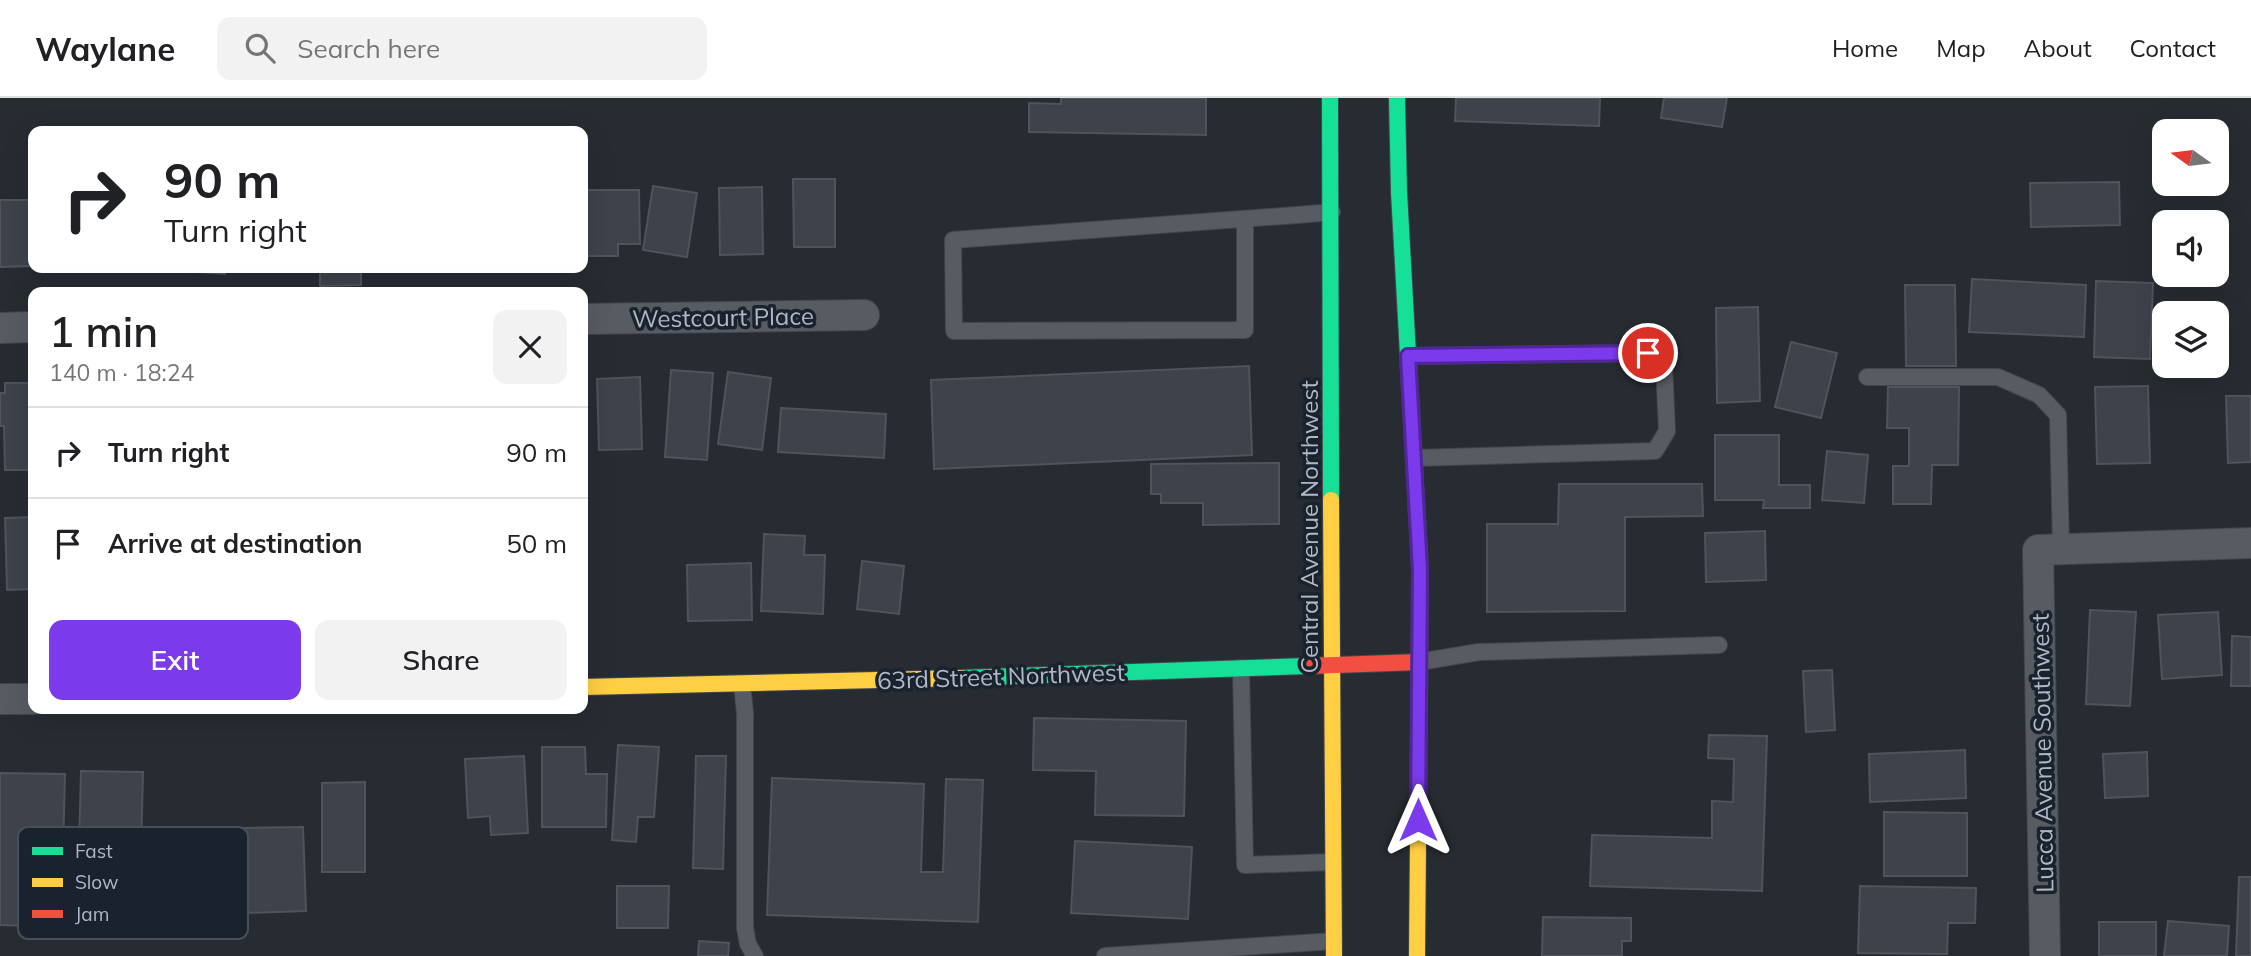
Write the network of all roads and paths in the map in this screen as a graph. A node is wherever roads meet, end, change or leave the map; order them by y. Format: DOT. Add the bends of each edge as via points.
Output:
graph roads {
  1 [pos="1330,98"];
  2 [pos="1397,98"];
  3 [pos="1332,212"];
  4 [pos="1245,219"];
  5 [pos="864,315"];
  6 [pos="588,319"];
  7 [pos="28,327"];
  8 [pos="0,328"];
  9 [pos="1408,356"];
  10 [pos="1867,377"];
  11 [pos="1414,458"];
  12 [pos="2251,543"];
  13 [pos="2050,550"];
  14 [pos="1719,645"];
  15 [pos="1419,662"];
  16 [pos="1331,665"];
  17 [pos="1241,668"];
  18 [pos="742,683"];
  19 [pos="588,687"];
  20 [pos="0,699"];
  21 [pos="28,699"];
  22 [pos="1333,862"];
  23 [pos="1334,948"];
  24 [pos="1246,952"];
  25 [pos="755,956"];
  26 [pos="1105,956"];
  27 [pos="1417,956"];
  28 [pos="2045,956"];
  1 -- 3 [label="main road, Central Avenue Northwest"];
  2 -- 9 [label="main road"];
  3 -- 4 [label="lane"];
  3 -- 16 [label="main road, Central Avenue Northwest"];
  4 -- 4 [label="lane" via="953,240 954,331 1245,330"];
  5 -- 6 [label="street, Westcourt Place"];
  7 -- 8 [label="street"];
  9 -- 11 [label="main road"];
  9 -- 11 [label="lane" via="1648,353 1664,365 1667,430 1655,451"];
  10 -- 13 [label="lane" via="1998,377 2039,396 2058,415"];
  11 -- 15 [label="main road"];
  12 -- 13 [label="street"];
  13 -- 28 [label="street, Lucca Avenue Southwest"];
  14 -- 15 [label="lane" via="1479,652"];
  15 -- 16 [label="main road, 63rd Street Northwest"];
  15 -- 27 [label="main road"];
  16 -- 17 [label="main road, 63rd Street Northwest"];
  16 -- 22 [label="main road, Central Avenue Northwest"];
  17 -- 18 [label="main road, 63rd Street Northwest"];
  17 -- 22 [label="lane" via="1245,865"];
  18 -- 19 [label="main road, 63rd Street Northwest"];
  18 -- 25 [label="lane" via="745,928"];
  20 -- 21 [label="street"];
  22 -- 23 [label="main road, Central Avenue Northwest"];
  23 -- 24 [label="lane"];
  24 -- 26 [label="lane"];
}
